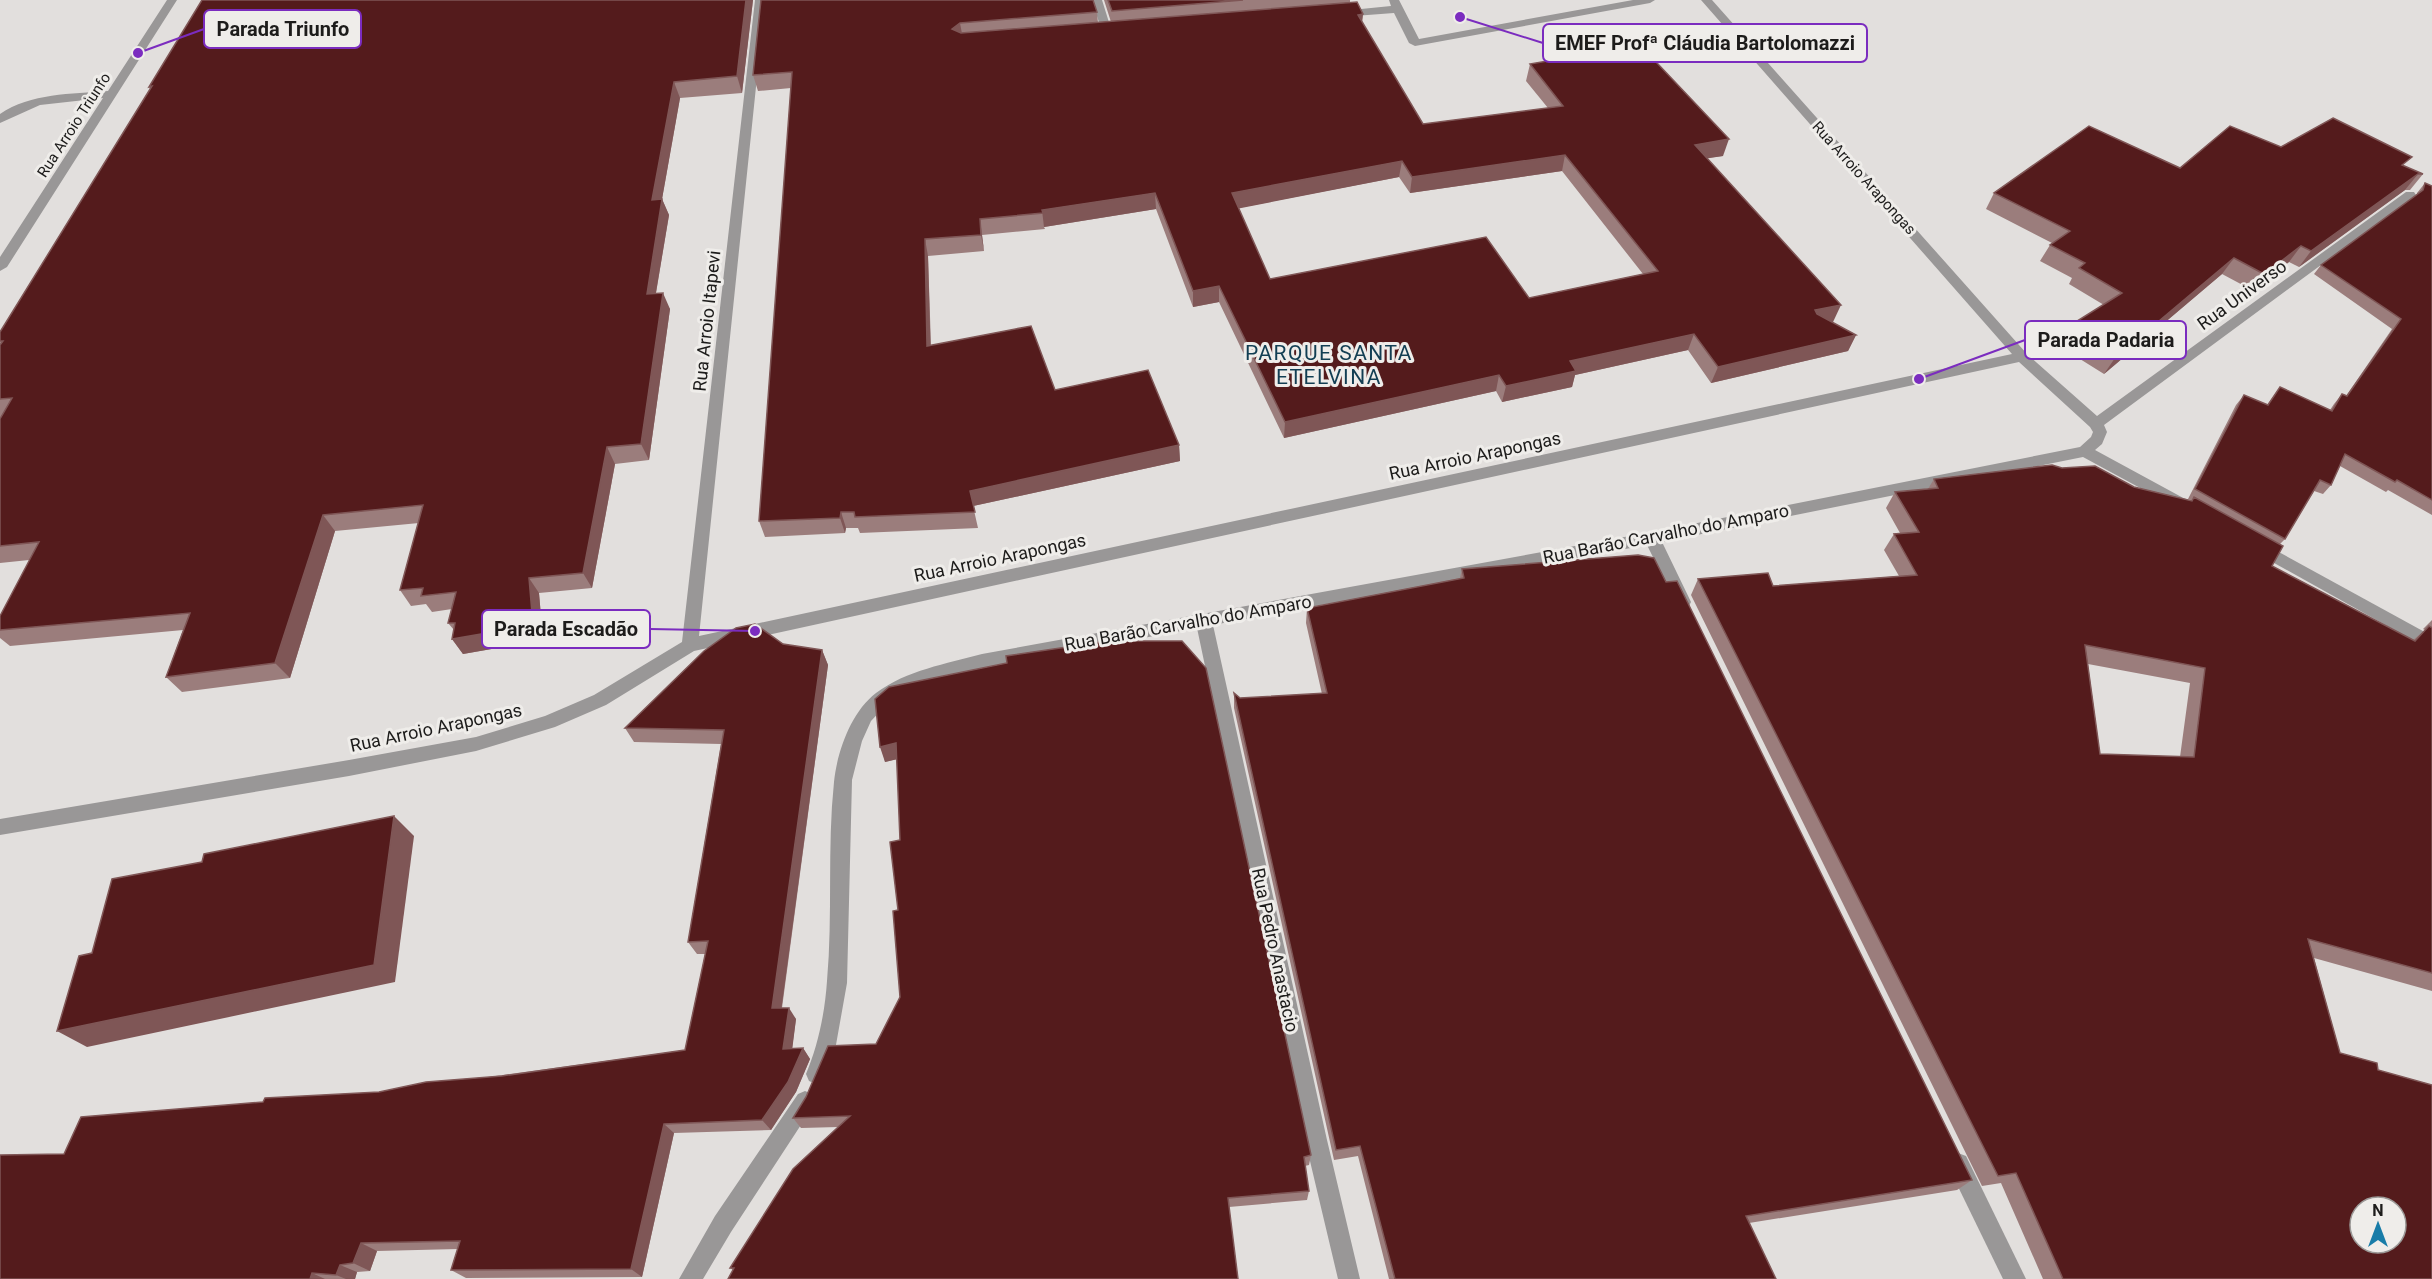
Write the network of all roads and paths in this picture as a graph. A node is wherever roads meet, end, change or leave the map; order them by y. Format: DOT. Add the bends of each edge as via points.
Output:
graph roads {
  1 [pos="172,0"];
  2 [pos="760,0"];
  3 [pos="1096,0"];
  4 [pos="1650,0"];
  5 [pos="1706,0"];
  6 [pos="1396,4"];
  7 [pos="1329,15"];
  8 [pos="1095,33"];
  9 [pos="112,94"];
  10 [pos="0,119"];
  11 [pos="2410,195"];
  12 [pos="0,267"];
  13 [pos="2022,357"];
  14 [pos="2096,424"];
  15 [pos="2085,451"];
  16 [pos="2196,512"];
  17 [pos="1652,538"];
  18 [pos="2247,541"];
  19 [pos="1203,620"];
  20 [pos="1694,623"];
  21 [pos="2432,644"];
  22 [pos="690,645"];
  23 [pos="0,827"];
  24 [pos="1949,1146"];
  25 [pos="690,1279"];
  26 [pos="1349,1279"];
  27 [pos="2015,1279"];
  1 -- 9 [label="street, Rua Arroio Triunfo"];
  2 -- 22 [label="street, Rua Arroio Itapevi"];
  3 -- 8 [label="street" via="1113,32"];
  4 -- 6 [label="street" via="1415,43"];
  5 -- 13 [label="street, Rua Arroio Arapongas"];
  6 -- 7 [label="street"];
  9 -- 10 [label="street" via="38,102"];
  9 -- 12 [label="street, Rua Arroio Triunfo"];
  11 -- 14 [label="street, Rua Universo"];
  13 -- 14 [label="street, Rua Arroio Arapongas"];
  13 -- 22 [label="street, Rua Arroio Arapongas"];
  14 -- 15 [label="street" via="2100,432 2097,440"];
  15 -- 16 [label="street"];
  15 -- 17 [label="street, Rua Barão Carvalho do Amparo"];
  17 -- 19 [label="street, Rua Barão Carvalho do Amparo"];
  17 -- 20 [label="street"];
  18 -- 21 [label="street"];
  19 -- 25 [label="street, Rua Barão Carvalho do Amparo" via="982,661 910,681 881,699 866,716 853,741 843,780 837,983 824,1056 805,1100"];
  19 -- 26 [label="street, Rua Pedro Anastacio"];
  22 -- 23 [label="street, Rua Arroio Arapongas" via="600,700 549,722 476,744"];
  24 -- 27 [label="street"];
}
